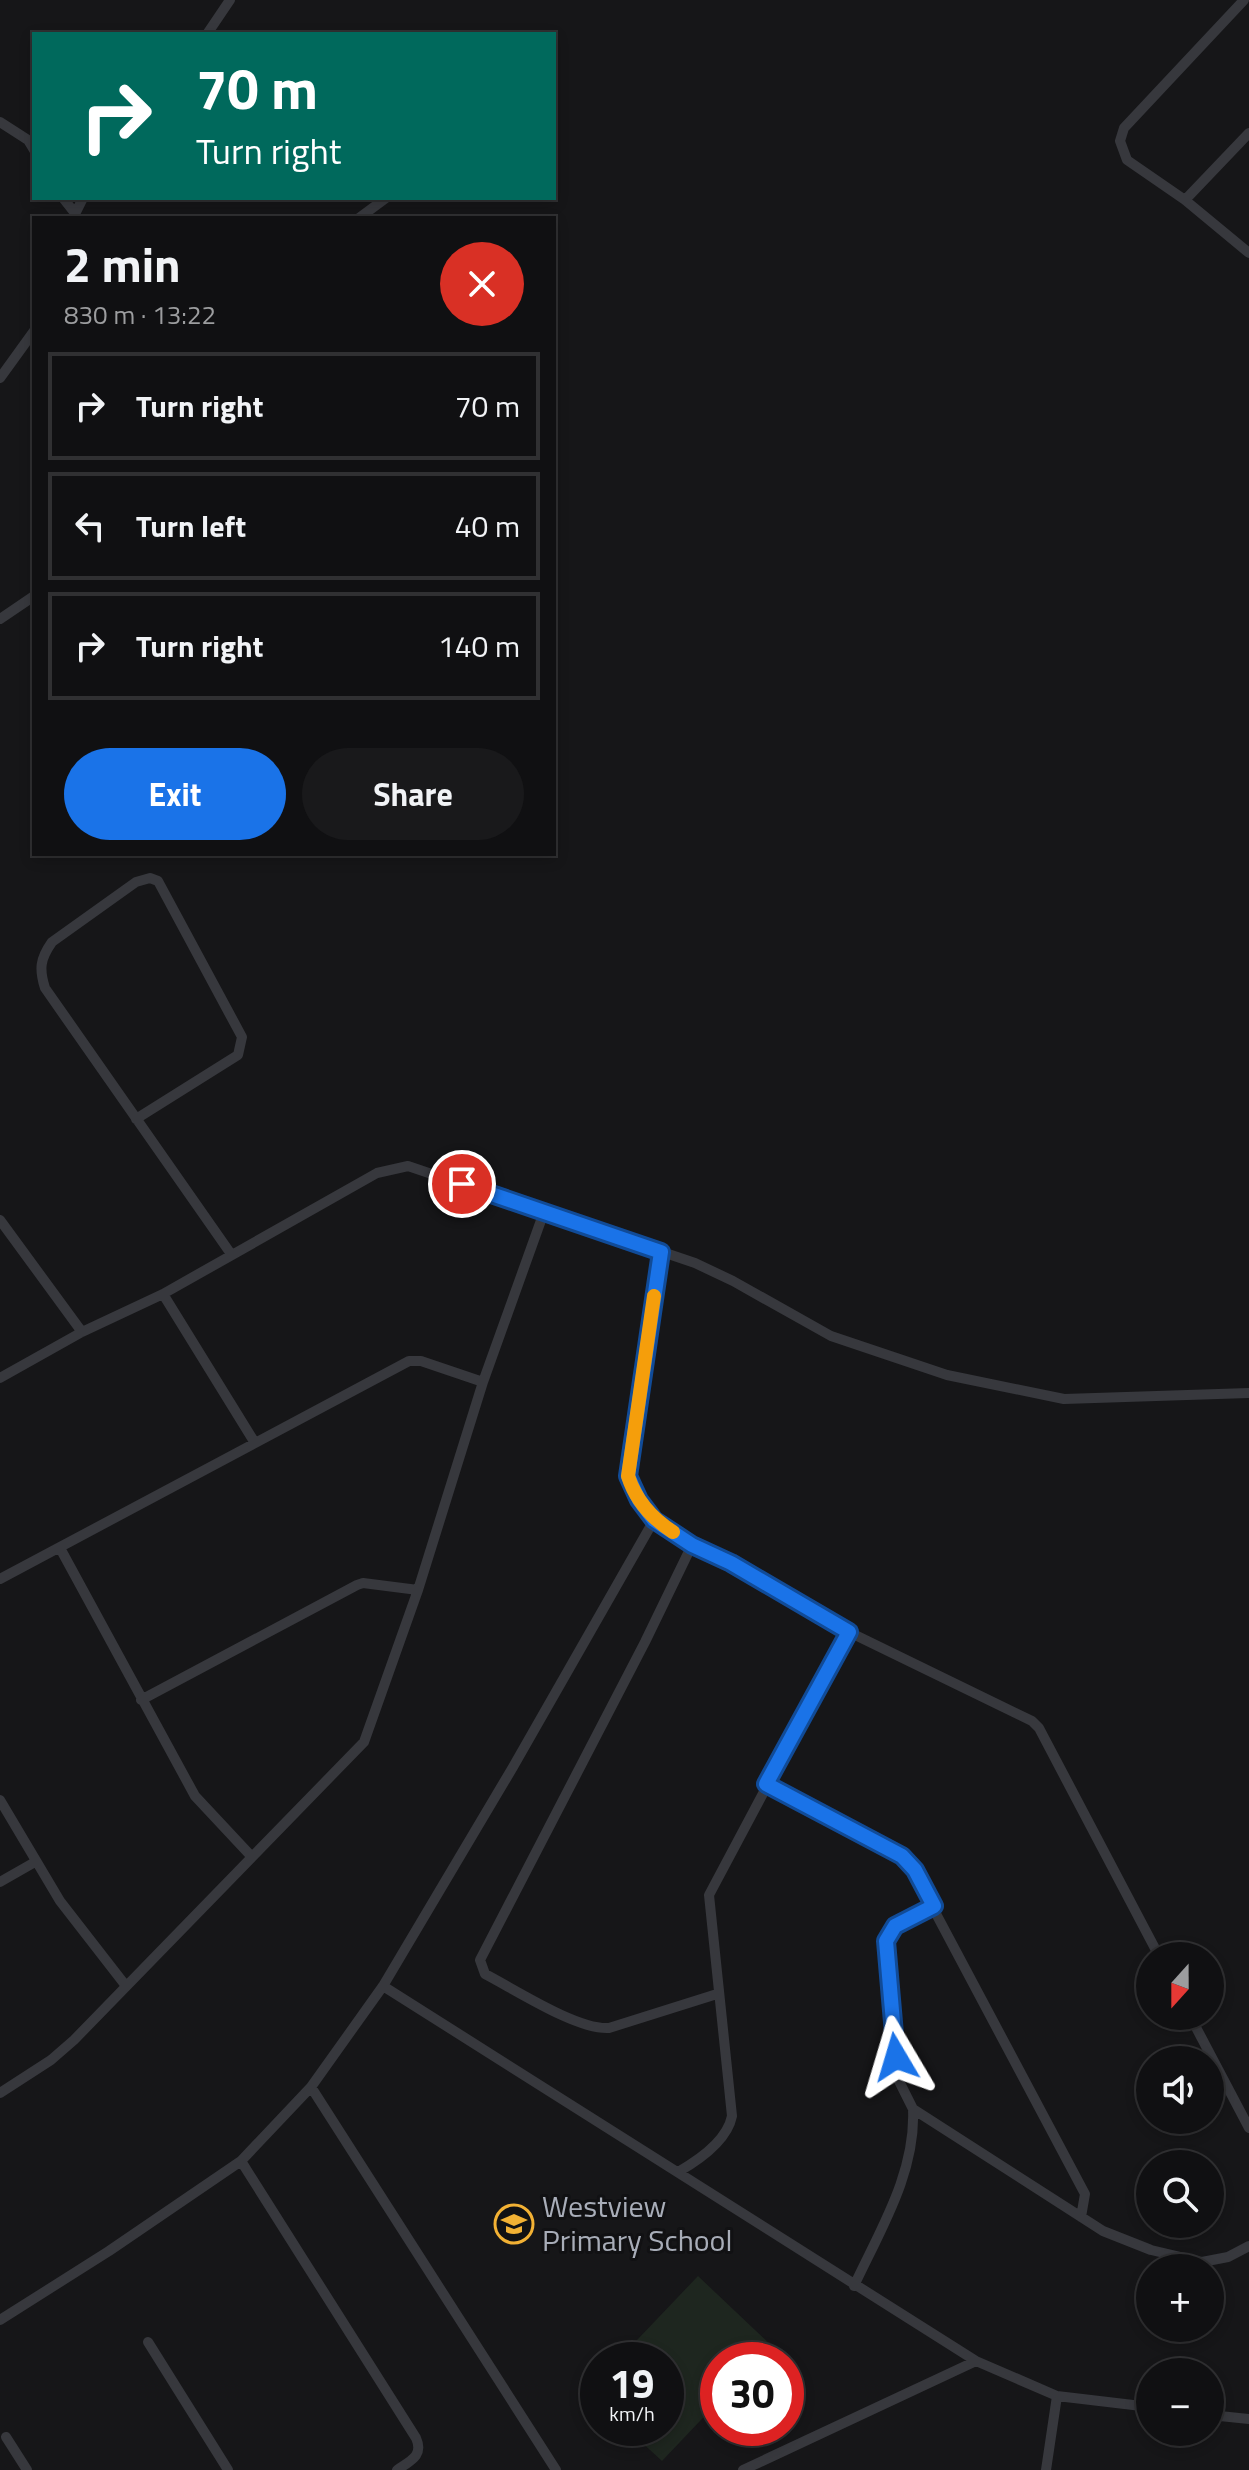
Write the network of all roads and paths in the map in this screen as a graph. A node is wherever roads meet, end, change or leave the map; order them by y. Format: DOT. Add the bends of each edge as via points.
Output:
graph roads {
  1 [pos="230,0"];
  2 [pos="1244,0"];
  3 [pos="208,32"];
  4 [pos="0,122"];
  5 [pos="1249,133"];
  6 [pos="32,147"];
  7 [pos="383,200"];
  8 [pos="1185,200"];
  9 [pos="362,216"];
  10 [pos="1249,253"];
  11 [pos="32,334"];
  12 [pos="0,378"];
  13 [pos="32,597"];
  14 [pos="0,619"];
  15 [pos="136,1119"];
  16 [pos="544,1212"];
  17 [pos="0,1220"];
  18 [pos="661,1252"];
  19 [pos="231,1254"];
  20 [pos="163,1294"];
  21 [pos="82,1332"];
  22 [pos="0,1378"];
  23 [pos="483,1382"];
  24 [pos="1249,1393"];
  25 [pos="255,1443"];
  26 [pos="654,1520"];
  27 [pos="692,1545"];
  28 [pos="60,1548"];
  29 [pos="0,1579"];
  30 [pos="418,1590"];
  31 [pos="849,1632"];
  32 [pos="141,1700"];
  33 [pos="766,1784"];
  34 [pos="0,1800"];
  35 [pos="252,1857"];
  36 [pos="35,1862"];
  37 [pos="0,1882"];
  38 [pos="934,1906"];
  39 [pos="1152,1942"];
  40 [pos="126,1986"];
  41 [pos="383,1986"];
  42 [pos="717,1994"];
  43 [pos="1197,2030"];
  44 [pos="311,2087"];
  45 [pos="0,2093"];
  46 [pos="913,2109"];
  47 [pos="1249,2128"];
  48 [pos="241,2161"];
  49 [pos="678,2172"];
  50 [pos="1081,2217"];
  51 [pos="1249,2246"];
  52 [pos="854,2286"];
  53 [pos="0,2320"];
  54 [pos="148,2342"];
  55 [pos="976,2361"];
  56 [pos="1057,2396"];
  57 [pos="1136,2405"];
  58 [pos="1224,2416"];
  59 [pos="1249,2419"];
  60 [pos="6,2437"];
  61 [pos="27,2470"];
  62 [pos="228,2470"];
  63 [pos="397,2470"];
  64 [pos="556,2470"];
  65 [pos="743,2470"];
  66 [pos="1046,2470"];
  1 -- 3 [label="street"];
  2 -- 8 [label="street" via="1120,135 1127,160"];
  4 -- 6 [label="street"];
  5 -- 8 [label="street"];
  7 -- 9 [label="street"];
  8 -- 10 [label="street"];
  11 -- 12 [label="street"];
  13 -- 14 [label="street"];
  15 -- 15 [label="street" via="45,988 40,970 52,942 136,882 150,878 158,881 242,1037 238,1055"];
  15 -- 19 [label="street"];
  16 -- 18 [label="street"];
  16 -- 19 [label="street" via="408,1166 377,1173"];
  16 -- 23 [label="street"];
  17 -- 21 [label="street"];
  18 -- 24 [label="street" via="733,1281 831,1336 947,1375 1064,1399"];
  18 -- 26 [label="street" via="628,1476"];
  19 -- 20 [label="street"];
  20 -- 21 [label="street"];
  20 -- 25 [label="street"];
  21 -- 22 [label="street"];
  23 -- 25 [label="street" via="409,1361"];
  23 -- 30 [label="street"];
  25 -- 28 [label="street"];
  26 -- 27 [label="street"];
  26 -- 41 [label="street"];
  27 -- 31 [label="street"];
  27 -- 42 [label="street" via="480,1960 485,1974 596,2028"];
  28 -- 29 [label="street"];
  28 -- 32 [label="street"];
  30 -- 32 [label="street" via="357,1585"];
  30 -- 35 [label="street" via="364,1742"];
  31 -- 33 [label="street"];
  31 -- 39 [label="street" via="1039,1728"];
  32 -- 35 [label="street" via="202,1806"];
  33 -- 38 [label="street" via="902,1856"];
  33 -- 42 [label="street" via="709,1895"];
  34 -- 36 [label="street"];
  35 -- 40 [label="street"];
  36 -- 37 [label="street"];
  36 -- 40 [label="street"];
  38 -- 46 [label="street" via="895,1926 886,1941 899,2081"];
  38 -- 50 [label="street" via="1085,2194"];
  40 -- 45 [label="street" via="51,2060"];
  41 -- 44 [label="street"];
  41 -- 49 [label="street"];
  42 -- 49 [label="street" via="732,2116 696,2162"];
  43 -- 47 [label="street"];
  44 -- 48 [label="street"];
  44 -- 64 [label="street"];
  46 -- 50 [label="street"];
  46 -- 52 [label="street" via="907,2171"];
  48 -- 53 [label="street"];
  48 -- 63 [label="street" via="416,2438 418,2455"];
  49 -- 52 [label="street"];
  50 -- 51 [label="street" via="1103,2231 1189,2260 1214,2261"];
  52 -- 55 [label="street"];
  54 -- 62 [label="street"];
  55 -- 56 [label="street"];
  55 -- 65 [label="street"];
  56 -- 57 [label="street"];
  56 -- 66 [label="street"];
  58 -- 59 [label="street"];
  60 -- 61 [label="street"];
}
